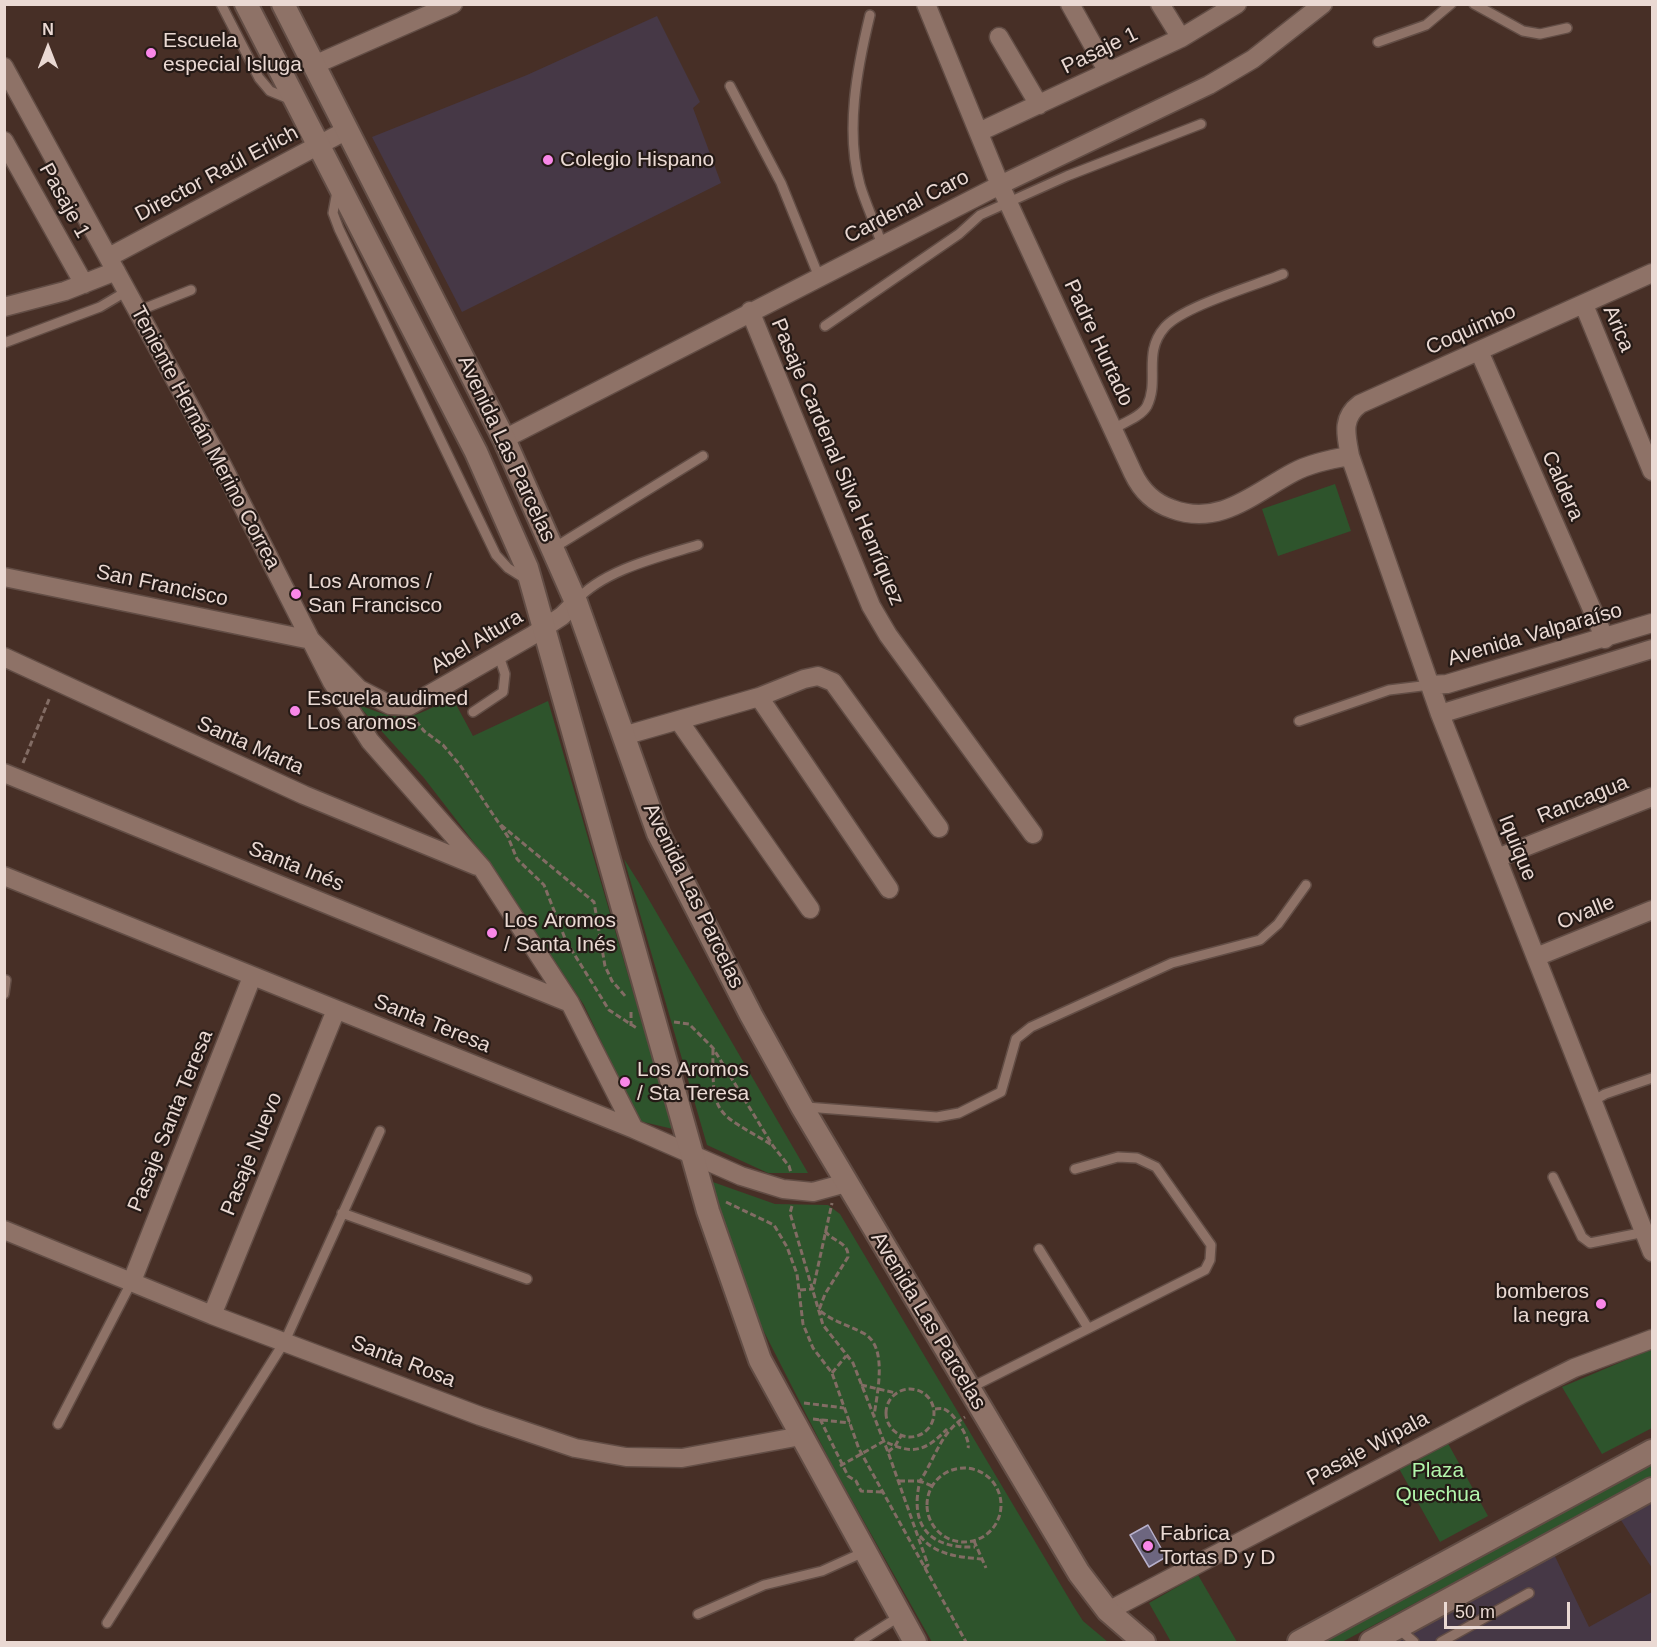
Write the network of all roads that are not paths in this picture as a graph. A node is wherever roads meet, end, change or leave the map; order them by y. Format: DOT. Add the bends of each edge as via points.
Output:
graph roads {
  1 [pos="221,4"];
  2 [pos="246,4"];
  3 [pos="283,4"];
  4 [pos="453,4"];
  5 [pos="926,4"];
  6 [pos="1070,4"];
  7 [pos="1160,4"];
  8 [pos="1237,4"];
  9 [pos="1323,4"];
  10 [pos="1451,4"];
  11 [pos="1474,4"];
  12 [pos="870,15"];
  13 [pos="1567,28"];
  14 [pos="999,37"];
  15 [pos="1181,38"];
  16 [pos="1378,42"];
  17 [pos="314,65"];
  18 [pos="4,67"];
  19 [pos="1108,72"];
  20 [pos="730,86"];
  21 [pos="296,101"];
  22 [pos="1039,105"];
  23 [pos="1202,124"];
  24 [pos="347,130"];
  25 [pos="980,132"];
  26 [pos="4,141"];
  27 [pos="319,145"];
  28 [pos="1003,193"];
  29 [pos="882,246"];
  30 [pos="113,264"];
  31 [pos="1653,273"];
  32 [pos="1282,274"];
  33 [pos="819,277"];
  34 [pos="84,284"];
  35 [pos="191,290"];
  36 [pos="127,291"];
  37 [pos="1584,305"];
  38 [pos="5,306"];
  39 [pos="138,311"];
  40 [pos="750,311"];
  41 [pos="825,326"];
  42 [pos="4,344"];
  43 [pos="1479,351"];
  44 [pos="1113,429"];
  45 [pos="504,439"];
  46 [pos="703,456"];
  47 [pos="1350,456"];
  48 [pos="1653,471"];
  49 [pos="698,545"];
  50 [pos="552,549"];
  51 [pos="4,577"];
  52 [pos="576,602"];
  53 [pos="1653,623"];
  54 [pos="546,626"];
  55 [pos="1605,639"];
  56 [pos="311,640"];
  57 [pos="1653,649"];
  58 [pos="499,656"];
  59 [pos="4,657"];
  60 [pos="1430,685"];
  61 [pos="759,697"];
  62 [pos="473,712"];
  63 [pos="1440,714"];
  64 [pos="679,721"];
  65 [pos="1299,721"];
  66 [pos="623,736"];
  67 [pos="11,776"];
  68 [pos="1653,797"];
  69 [pos="939,828"];
  70 [pos="1033,834"];
  71 [pos="1497,858"];
  72 [pos="482,868"];
  73 [pos="4,876"];
  74 [pos="1306,885"];
  75 [pos="889,889"];
  76 [pos="810,909"];
  77 [pos="1653,910"];
  78 [pos="1536,957"];
  79 [pos="252,977"];
  80 [pos="6,980"];
  81 [pos="4,994"];
  82 [pos="570,1003"];
  83 [pos="336,1010"];
  84 [pos="1653,1078"];
  85 [pos="1593,1101"];
  86 [pos="802,1107"];
  87 [pos="634,1129"];
  88 [pos="380,1131"];
  89 [pos="693,1154"];
  90 [pos="1075,1169"];
  91 [pos="1553,1177"];
  92 [pos="840,1190"];
  93 [pos="342,1213"];
  94 [pos="1645,1223"];
  95 [pos="4,1230"];
  96 [pos="1039,1249"];
  97 [pos="1653,1252"];
  98 [pos="527,1279"];
  99 [pos="132,1281"];
  100 [pos="212,1315"];
  101 [pos="1088,1328"];
  102 [pos="1653,1339"];
  103 [pos="285,1341"];
  104 [pos="968,1389"];
  105 [pos="791,1418"];
  106 [pos="58,1424"];
  107 [pos="1653,1451"];
  108 [pos="1653,1489"];
  109 [pos="865,1552"];
  110 [pos="1529,1593"];
  111 [pos="1108,1611"];
  112 [pos="698,1614"];
  113 [pos="900,1616"];
  114 [pos="107,1623"];
  115 [pos="1406,1635"];
  116 [pos="860,1642"];
  117 [pos="915,1642"];
  118 [pos="1144,1642"];
  119 [pos="1299,1642"];
  120 [pos="1371,1642"];
  121 [pos="1441,1642"];
  1 -- 21 [label="lane" via="259,78 270,91"];
  2 -- 21 [label="street, Avenida Las Parcelas"];
  3 -- 17 [label="street, Avenida Las Parcelas"];
  4 -- 17 [label="street"];
  5 -- 25 [label="street, Padre Hurtado"];
  6 -- 19 [label="street"];
  7 -- 15 [label="street"];
  8 -- 15 [label="street, Pasaje 1"];
  9 -- 28 [label="street, Cardenal Caro" via="1253,58 1209,85"];
  10 -- 16 [label="lane" via="1426,25"];
  11 -- 13 [label="lane" via="1523,31 1540,34"];
  12 -- 29 [label="lane" via="856,92 856,161"];
  14 -- 22 [label="street"];
  15 -- 19 [label="street, Pasaje 1"];
  17 -- 24 [label="street, Avenida Las Parcelas"];
  18 -- 30 [label="street, Teniente Hernán Merino Correa"];
  19 -- 22 [label="street, Pasaje 1"];
  20 -- 33 [label="lane" via="781,183"];
  21 -- 27 [label="street, Avenida Las Parcelas"];
  22 -- 25 [label="street, Pasaje 1"];
  23 -- 28 [label="lane"];
  24 -- 27 [label="street, Director Raúl Erlich"];
  24 -- 45 [label="street, Avenida Las Parcelas"];
  25 -- 28 [label="street, Padre Hurtado"];
  26 -- 34 [label="street, Pasaje 1"];
  27 -- 30 [label="street, Director Raúl Erlich"];
  27 -- 54 [label="street, Avenida Las Parcelas" via="502,507"];
  28 -- 29 [label="street, Cardenal Caro"];
  28 -- 41 [label="lane" via="941,246"];
  28 -- 44 [label="street, Padre Hurtado"];
  29 -- 33 [label="street, Cardenal Caro"];
  30 -- 34 [label="street"];
  30 -- 36 [label="street, Teniente Hernán Merino Correa"];
  31 -- 37 [label="street, Coquimbo"];
  32 -- 44 [label="lane" via="1177,316 1155,340 1146,406"];
  33 -- 40 [label="street, Cardenal Caro"];
  34 -- 38 [label="street"];
  35 -- 39 [label="lane"];
  36 -- 39 [label="street, Teniente Hernán Merino Correa"];
  36 -- 42 [label="lane" via="100,307"];
  37 -- 43 [label="street, Coquimbo"];
  37 -- 48 [label="street, Arica"];
  39 -- 56 [label="street, Teniente Hernán Merino Correa"];
  40 -- 45 [label="street, Cardenal Caro"];
  40 -- 70 [label="street, Pasaje Cardenal Silva Henríquez" via="871,606"];
  43 -- 47 [label="street, Coquimbo" via="1355,407 1346,423"];
  43 -- 55 [label="street, Caldera"];
  44 -- 47 [label="street, Padre Hurtado" via="1147,494 1167,507 1198,515 1238,505 1312,464"];
  45 -- 50 [label="street, Avenida Las Parcelas"];
  46 -- 50 [label="lane"];
  47 -- 60 [label="street, Iquique"];
  49 -- 52 [label="lane" via="636,564 587,590"];
  50 -- 52 [label="street, Avenida Las Parcelas"];
  51 -- 56 [label="street, San Francisco"];
  52 -- 54 [label="street, Abel Altura"];
  52 -- 66 [label="street, Avenida Las Parcelas"];
  53 -- 55 [label="street, Avenida Valparaíso"];
  54 -- 58 [label="street, Abel Altura"];
  54 -- 89 [label="street, Avenida Las Parcelas" via="661,1021"];
  55 -- 60 [label="street, Avenida Valparaíso" via="1447,684"];
  56 -- 58 [label="street, Abel Altura" via="359,689 390,705 410,706"];
  56 -- 72 [label="street, Teniente Hernán Merino Correa" via="332,682 370,741"];
  57 -- 63 [label="street"];
  58 -- 62 [label="lane" via="505,674 503,692"];
  59 -- 72 [label="street, Santa Marta" via="304,795"];
  60 -- 63 [label="street, Iquique"];
  60 -- 65 [label="lane" via="1389,690"];
  61 -- 64 [label="street"];
  61 -- 69 [label="street" via="818,676 833,682"];
  61 -- 75 [label="street"];
  63 -- 71 [label="street, Iquique"];
  64 -- 66 [label="street"];
  64 -- 76 [label="street"];
  66 -- 86 [label="street, Avenida Las Parcelas" via="658,833"];
  67 -- 82 [label="street, Santa Inés"];
  68 -- 71 [label="street, Rancagua"];
  71 -- 78 [label="street, Iquique"];
  72 -- 82 [label="street, Teniente Hernán Merino Correa"];
  73 -- 79 [label="street, Santa Teresa"];
  74 -- 86 [label="lane" via="1278,924 1260,940 1172,963 1031,1027 1016,1039 1001,1092 959,1113 937,1117"];
  77 -- 78 [label="street, Ovalle"];
  78 -- 85 [label="street, Iquique"];
  79 -- 83 [label="street, Santa Teresa"];
  79 -- 99 [label="street, Pasaje Santa Teresa"];
  80 -- 81 [label="lane"];
  82 -- 87 [label="street, Teniente Hernán Merino Correa"];
  83 -- 87 [label="street, Santa Teresa"];
  83 -- 100 [label="street, Pasaje Nuevo"];
  84 -- 85 [label="lane"];
  85 -- 94 [label="street, Iquique"];
  86 -- 92 [label="street, Avenida Las Parcelas"];
  87 -- 89 [label="street, Santa Teresa"];
  88 -- 93 [label="lane"];
  89 -- 92 [label="street, Santa Teresa" via="741,1176 796,1190"];
  89 -- 105 [label="street, Avenida Las Parcelas" via="724,1263 760,1360"];
  90 -- 101 [label="lane" via="1118,1157 1137,1158 1156,1167 1211,1245 1205,1270"];
  91 -- 94 [label="lane" via="1582,1237 1590,1244"];
  92 -- 104 [label="street, Avenida Las Parcelas"];
  93 -- 98 [label="lane"];
  93 -- 103 [label="lane"];
  94 -- 97 [label="street, Iquique"];
  95 -- 99 [label="street, Santa Rosa"];
  96 -- 101 [label="lane"];
  99 -- 100 [label="street, Santa Rosa"];
  99 -- 106 [label="lane"];
  100 -- 103 [label="street, Santa Rosa"];
  101 -- 104 [label="lane"];
  102 -- 111 [label="street, Pasaje Wipala" via="1574,1368"];
  103 -- 105 [label="street, Santa Rosa" via="480,1416 575,1448 626,1457 682,1458"];
  103 -- 114 [label="lane"];
  104 -- 111 [label="street, Avenida Las Parcelas" via="1079,1573"];
  105 -- 109 [label="street" via="833,1470"];
  107 -- 119 [label="street"];
  108 -- 115 [label="street"];
  109 -- 112 [label="lane" via="822,1570 764,1585"];
  109 -- 113 [label="street"];
  110 -- 121 [label="lane"];
  111 -- 118 [label="street, Avenida Las Parcelas"];
  113 -- 116 [label="lane"];
  113 -- 117 [label="street"];
  115 -- 120 [label="street"];
}
